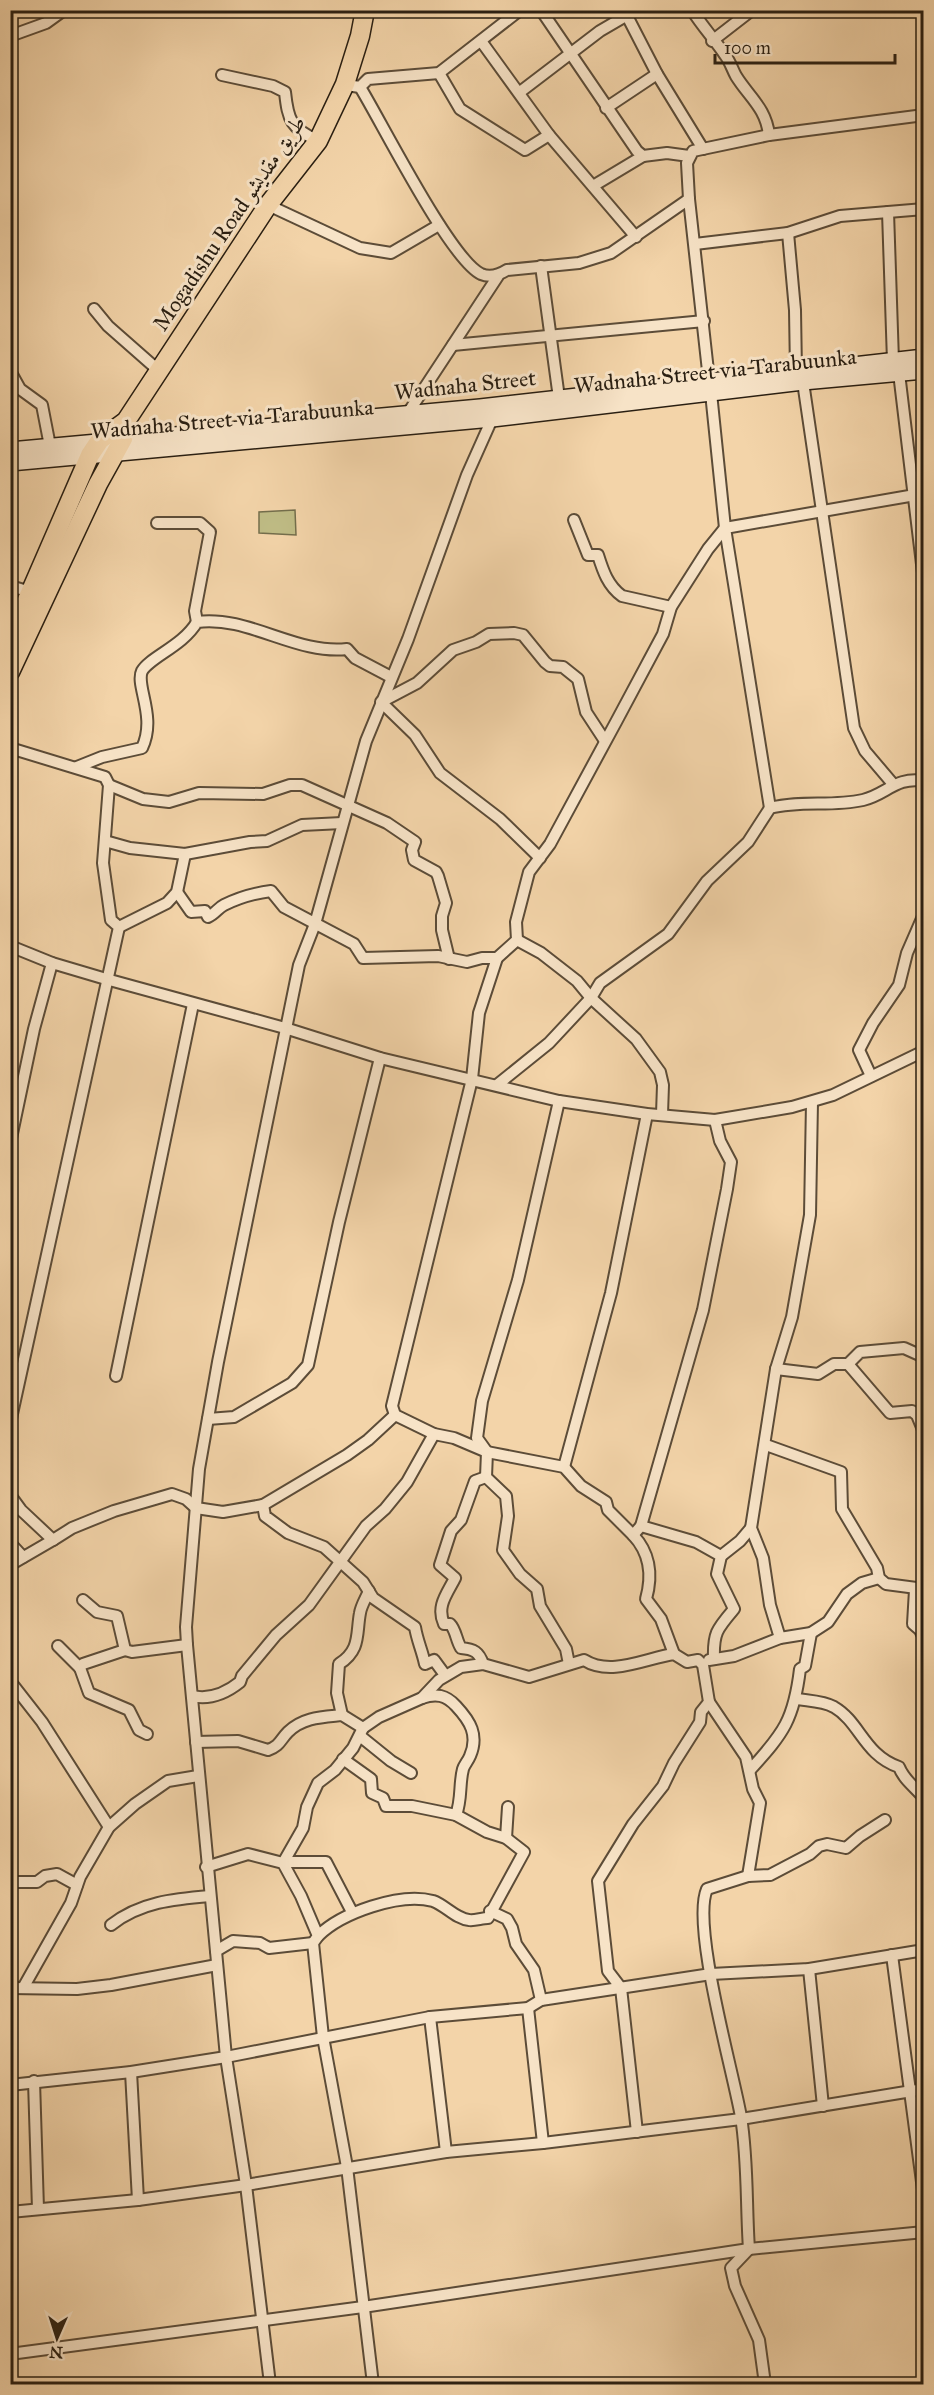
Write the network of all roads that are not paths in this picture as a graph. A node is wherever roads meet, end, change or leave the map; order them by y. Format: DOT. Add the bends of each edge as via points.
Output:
graph roads {
  1 [pos="64,10"];
  2 [pos="365,10"];
  3 [pos="520,10"];
  4 [pos="541,10"];
  5 [pos="692,10"];
  6 [pos="752,10"];
  7 [pos="629,12"];
  8 [pos="10,36"];
  9 [pos="712,40"];
  10 [pos="481,41"];
  11 [pos="571,53"];
  12 [pos="439,73"];
  13 [pos="657,74"];
  14 [pos="222,75"];
  15 [pos="352,86"];
  16 [pos="520,92"];
  17 [pos="606,108"];
  18 [pos="924,115"];
  19 [pos="549,135"];
  20 [pos="769,135"];
  21 [pos="318,141"];
  22 [pos="703,148"];
  23 [pos="643,156"];
  24 [pos="688,156"];
  25 [pos="593,186"];
  26 [pos="689,199"];
  27 [pos="268,206"];
  28 [pos="924,208"];
  29 [pos="888,212"];
  30 [pos="439,225"];
  31 [pos="789,233"];
  32 [pos="636,237"];
  33 [pos="695,244"];
  34 [pos="541,266"];
  35 [pos="498,276"];
  36 [pos="94,309"];
  37 [pos="704,321"];
  38 [pos="551,334"];
  39 [pos="453,345"];
  40 [pos="924,357"];
  41 [pos="896,367"];
  42 [pos="158,370"];
  43 [pos="924,370"];
  44 [pos="10,371"];
  45 [pos="800,377"];
  46 [pos="717,386"];
  47 [pos="559,398"];
  48 [pos="408,413"];
  49 [pos="492,419"];
  50 [pos="122,438"];
  51 [pos="50,446"];
  52 [pos="95,448"];
  53 [pos="10,450"];
  54 [pos="10,463"];
  55 [pos="917,489"];
  56 [pos="823,509"];
  57 [pos="574,520"];
  58 [pos="157,523"];
  59 [pos="725,528"];
  60 [pos="924,581"];
  61 [pos="10,586"];
  62 [pos="31,592"];
  63 [pos="671,607"];
  64 [pos="197,622"];
  65 [pos="10,639"];
  66 [pos="10,672"];
  67 [pos="392,677"];
  68 [pos="381,702"];
  69 [pos="605,741"];
  70 [pos="10,748"];
  71 [pos="77,767"];
  72 [pos="924,781"];
  73 [pos="893,784"];
  74 [pos="109,785"];
  75 [pos="347,807"];
  76 [pos="770,808"];
  77 [pos="342,823"];
  78 [pos="105,842"];
  79 [pos="184,854"];
  80 [pos="540,858"];
  81 [pos="177,892"];
  82 [pos="924,914"];
  83 [pos="315,924"];
  84 [pos="119,927"];
  85 [pos="517,940"];
  86 [pos="10,946"];
  87 [pos="497,958"];
  88 [pos="449,959"];
  89 [pos="52,963"];
  90 [pos="106,980"];
  91 [pos="591,998"];
  92 [pos="193,1004"];
  93 [pos="285,1028"];
  94 [pos="924,1051"];
  95 [pos="380,1058"];
  96 [pos="872,1076"];
  97 [pos="472,1079"];
  98 [pos="497,1085"];
  99 [pos="559,1101"];
  100 [pos="812,1102"];
  101 [pos="647,1114"];
  102 [pos="662,1114"];
  103 [pos="715,1120"];
  104 [pos="10,1143"];
  105 [pos="924,1358"];
  106 [pos="848,1364"];
  107 [pos="776,1369"];
  108 [pos="116,1376"];
  109 [pos="395,1415"];
  110 [pos="208,1419"];
  111 [pos="10,1423"];
  112 [pos="924,1432"];
  113 [pos="434,1434"];
  114 [pos="766,1445"];
  115 [pos="487,1452"];
  116 [pos="564,1467"];
  117 [pos="486,1477"];
  118 [pos="10,1495"];
  119 [pos="263,1505"];
  120 [pos="196,1508"];
  121 [pos="751,1528"];
  122 [pos="637,1531"];
  123 [pos="53,1540"];
  124 [pos="10,1543"];
  125 [pos="721,1556"];
  126 [pos="23,1557"];
  127 [pos="340,1561"];
  128 [pos="10,1565"];
  129 [pos="879,1578"];
  130 [pos="919,1589"];
  131 [pos="369,1592"];
  132 [pos="82,1600"];
  133 [pos="812,1633"];
  134 [pos="780,1638"];
  135 [pos="924,1638"];
  136 [pos="58,1646"];
  137 [pos="188,1646"];
  138 [pos="125,1650"];
  139 [pos="674,1654"];
  140 [pos="714,1659"];
  141 [pos="483,1664"];
  142 [pos="569,1664"];
  143 [pos="703,1665"];
  144 [pos="80,1668"];
  145 [pos="445,1675"];
  146 [pos="10,1681"];
  147 [pos="192,1696"];
  148 [pos="422,1698"];
  149 [pos="797,1699"];
  150 [pos="710,1702"];
  151 [pos="342,1715"];
  152 [pos="361,1732"];
  153 [pos="147,1734"];
  154 [pos="196,1742"];
  155 [pos="343,1760"];
  156 [pos="750,1770"];
  157 [pos="411,1773"];
  158 [pos="198,1776"];
  159 [pos="924,1798"];
  160 [pos="508,1807"];
  161 [pos="456,1815"];
  162 [pos="885,1820"];
  163 [pos="109,1827"];
  164 [pos="506,1838"];
  165 [pos="285,1863"];
  166 [pos="206,1867"];
  167 [pos="748,1876"];
  168 [pos="10,1881"];
  169 [pos="77,1885"];
  170 [pos="210,1896"];
  171 [pos="490,1911"];
  172 [pos="352,1912"];
  173 [pos="111,1925"];
  174 [pos="315,1940"];
  175 [pos="924,1950"];
  176 [pos="216,1951"];
  177 [pos="892,1955"];
  178 [pos="217,1965"];
  179 [pos="809,1969"];
  180 [pos="711,1974"];
  181 [pos="10,1988"];
  182 [pos="22,1988"];
  183 [pos="621,1989"];
  184 [pos="541,2000"];
  185 [pos="528,2008"];
  186 [pos="430,2017"];
  187 [pos="323,2037"];
  188 [pos="226,2057"];
  189 [pos="131,2072"];
  190 [pos="34,2080"];
  191 [pos="10,2085"];
  192 [pos="924,2089"];
  193 [pos="910,2091"];
  194 [pos="823,2106"];
  195 [pos="741,2119"];
  196 [pos="638,2132"];
  197 [pos="543,2144"];
  198 [pos="446,2152"];
  199 [pos="347,2167"];
  200 [pos="246,2185"];
  201 [pos="924,2197"];
  202 [pos="138,2200"];
  203 [pos="38,2209"];
  204 [pos="10,2212"];
  205 [pos="924,2232"];
  206 [pos="749,2249"];
  207 [pos="363,2307"];
  208 [pos="262,2319"];
  209 [pos="10,2354"];
  210 [pos="924,2383"];
  211 [pos="270,2385"];
  212 [pos="373,2385"];
  213 [pos="765,2385"];
  214 [pos="916,2385"];
  1 -- 8 [label="street" via="46,23"];
  2 -- 15 [label="highway, Mogadishu Road طريق مقديشو"];
  3 -- 10 [label="street"];
  4 -- 11 [label="street"];
  5 -- 9 [label="street"];
  6 -- 9 [label="street"];
  7 -- 11 [label="street"];
  7 -- 13 [label="street"];
  9 -- 20 [label="street" via="758,102 767,119"];
  10 -- 12 [label="street"];
  10 -- 16 [label="street"];
  11 -- 16 [label="street"];
  11 -- 17 [label="street"];
  12 -- 15 [label="street" via="368,79"];
  12 -- 19 [label="street" via="460,109 525,150"];
  13 -- 17 [label="street"];
  13 -- 22 [label="street"];
  14 -- 21 [label="street" via="285,92 293,126"];
  15 -- 21 [label="highway, Mogadishu Road طريق مقديشو"];
  15 -- 30 [label="street"];
  16 -- 19 [label="street"];
  17 -- 23 [label="street"];
  18 -- 20 [label="street"];
  19 -- 25 [label="street"];
  20 -- 22 [label="street"];
  21 -- 27 [label="highway, Mogadishu Road طريق مقديشو"];
  22 -- 24 [label="street"];
  23 -- 24 [label="street"];
  23 -- 25 [label="street"];
  24 -- 26 [label="street"];
  25 -- 32 [label="street"];
  26 -- 32 [label="street"];
  26 -- 33 [label="street"];
  27 -- 30 [label="street" via="360,248 391,254"];
  27 -- 42 [label="highway, Mogadishu Road طريق مقديشو"];
  28 -- 29 [label="street"];
  29 -- 31 [label="street" via="840,216"];
  29 -- 41 [label="street"];
  30 -- 35 [label="street" via="468,265 482,275"];
  31 -- 33 [label="street"];
  31 -- 45 [label="street"];
  32 -- 34 [label="street" via="593,260"];
  33 -- 37 [label="street"];
  34 -- 35 [label="street" via="507,270"];
  34 -- 38 [label="street"];
  35 -- 39 [label="street"];
  36 -- 42 [label="street"];
  37 -- 38 [label="street"];
  37 -- 46 [label="street"];
  38 -- 39 [label="street"];
  38 -- 47 [label="street"];
  39 -- 48 [label="street"];
  40 -- 41 [label="main road, Wadnaha Street"];
  41 -- 43 [label="main road"];
  41 -- 45 [label="main road, Wadnaha Street"];
  41 -- 55 [label="street"];
  42 -- 50 [label="highway, Mogadishu Road طريق مقديشو"];
  44 -- 51 [label="street" via="20,389 42,405"];
  45 -- 46 [label="main road, Wadnaha Street"];
  45 -- 56 [label="street"];
  46 -- 47 [label="main road, Wadnaha Street"];
  46 -- 49 [label="main road, Wadnaha Street via Tarabuunka"];
  46 -- 59 [label="street"];
  47 -- 48 [label="main road, Wadnaha Street"];
  48 -- 50 [label="main road, Wadnaha Street"];
  49 -- 50 [label="main road, Wadnaha Street via Tarabuunka"];
  49 -- 67 [label="street" via="466,475 441,552"];
  50 -- 52 [label="highway"];
  50 -- 52 [label="main road, Wadnaha Street via Tarabuunka"];
  50 -- 66 [label="highway, Mogadishu Road طريق مقديشو"];
  51 -- 52 [label="main road"];
  51 -- 53 [label="main road"];
  52 -- 54 [label="main road, Wadnaha Street via Tarabuunka"];
  52 -- 62 [label="highway"];
  55 -- 56 [label="street"];
  55 -- 60 [label="street"];
  56 -- 59 [label="street"];
  56 -- 73 [label="street" via="854,728 865,751"];
  57 -- 63 [label="street" via="588,555 598,555 604,575 615,591"];
  58 -- 64 [label="street" via="200,523 210,532"];
  59 -- 63 [label="street"];
  59 -- 76 [label="street"];
  61 -- 62 [label="street"];
  62 -- 65 [label="highway"];
  63 -- 69 [label="street" via="663,634"];
  64 -- 67 [label="street" via="263,630 320,648 347,650"];
  64 -- 71 [label="street" via="177,646 143,669 142,688 149,717 142,748"];
  67 -- 68 [label="street"];
  68 -- 69 [label="street" via="417,683 453,650 489,634 514,633 523,635 550,666 563,667 578,679 585,712"];
  68 -- 75 [label="street"];
  68 -- 80 [label="street" via="415,735 440,773 500,819"];
  69 -- 80 [label="street"];
  70 -- 71 [label="street"];
  71 -- 74 [label="street" via="105,777"];
  72 -- 73 [label="street"];
  73 -- 76 [label="street" via="865,800 803,802"];
  74 -- 75 [label="street" via="143,800 169,802 198,793 263,794 302,784"];
  74 -- 78 [label="street"];
  75 -- 77 [label="street"];
  75 -- 88 [label="street" via="387,823 415,842 414,860 436,872 446,903 442,930"];
  76 -- 91 [label="street" via="748,843 707,881 668,934 600,983"];
  77 -- 79 [label="street" via="302,825 267,841"];
  77 -- 83 [label="street"];
  78 -- 79 [label="street"];
  78 -- 84 [label="street" via="105,884 111,920"];
  79 -- 81 [label="street"];
  80 -- 85 [label="street" via="530,872 516,921"];
  81 -- 83 [label="street" via="191,912 205,911 208,917 221,906 271,891 284,907"];
  81 -- 84 [label="street" via="167,903"];
  82 -- 96 [label="street" via="907,953 899,985 860,1050"];
  83 -- 88 [label="street" via="354,944 363,958"];
  83 -- 93 [label="street" via="299,965"];
  84 -- 90 [label="street"];
  85 -- 87 [label="street"];
  85 -- 91 [label="street" via="577,981"];
  86 -- 89 [label="street"];
  87 -- 88 [label="street" via="467,962"];
  87 -- 97 [label="street" via="479,1013"];
  89 -- 90 [label="street"];
  89 -- 104 [label="street"];
  90 -- 92 [label="street"];
  90 -- 111 [label="street"];
  91 -- 98 [label="street" via="549,1042"];
  91 -- 102 [label="street" via="636,1039 657,1067 663,1085"];
  92 -- 93 [label="street"];
  92 -- 108 [label="street"];
  93 -- 95 [label="street"];
  93 -- 110 [label="street"];
  94 -- 96 [label="street"];
  95 -- 97 [label="street"];
  95 -- 110 [label="street" via="308,1365 292,1383 234,1417"];
  96 -- 100 [label="street"];
  97 -- 98 [label="street"];
  97 -- 109 [label="street" via="392,1406"];
  98 -- 99 [label="street"];
  99 -- 101 [label="street"];
  99 -- 115 [label="street" via="518,1280 482,1401 477,1438"];
  100 -- 103 [label="street"];
  100 -- 107 [label="street" via="810,1215 792,1317"];
  101 -- 102 [label="street"];
  101 -- 116 [label="street" via="611,1293"];
  102 -- 103 [label="street"];
  103 -- 122 [label="street" via="731,1161 727,1189 703,1310"];
  105 -- 106 [label="street" via="904,1348 860,1352"];
  106 -- 107 [label="street" via="834,1364 818,1374"];
  106 -- 112 [label="street" via="890,1413 912,1410"];
  107 -- 114 [label="street"];
  109 -- 113 [label="street"];
  109 -- 119 [label="street" via="361,1445"];
  110 -- 120 [label="street"];
  113 -- 115 [label="street"];
  113 -- 127 [label="street" via="407,1482"];
  114 -- 121 [label="street"];
  114 -- 129 [label="street" via="842,1472 842,1509"];
  115 -- 116 [label="street"];
  115 -- 117 [label="street"];
  116 -- 122 [label="street" via="581,1486 606,1502 608,1510"];
  117 -- 141 [label="street" via="475,1481 440,1565 455,1578 444,1597 440,1614 444,1624 454,1629 461,1648 480,1654"];
  117 -- 142 [label="street" via="506,1496 508,1516 503,1550 520,1575 537,1589 540,1606 566,1649"];
  118 -- 123 [label="street"];
  119 -- 120 [label="street" via="223,1512"];
  119 -- 127 [label="street" via="265,1516 288,1533 324,1547"];
  120 -- 123 [label="street" via="172,1494 114,1511"];
  120 -- 137 [label="street" via="186,1627"];
  121 -- 125 [label="street"];
  121 -- 134 [label="street" via="764,1558 770,1605"];
  122 -- 125 [label="street" via="696,1542"];
  122 -- 139 [label="street" via="645,1549 650,1586 646,1599 661,1619"];
  123 -- 126 [label="street"];
  124 -- 126 [label="street"];
  125 -- 140 [label="street" via="717,1574 734,1609 717,1629 712,1642"];
  126 -- 128 [label="street"];
  127 -- 131 [label="street"];
  127 -- 147 [label="street" via="309,1605 276,1635 240,1682 205,1699"];
  129 -- 130 [label="street" via="886,1584"];
  129 -- 133 [label="street" via="861,1583 847,1594 828,1622"];
  130 -- 135 [label="street" via="913,1624"];
  131 -- 145 [label="street" via="415,1626 425,1664 434,1660"];
  131 -- 151 [label="street" via="359,1614 358,1637 348,1657 339,1664 337,1693"];
  132 -- 138 [label="street" via="96,1612 117,1616"];
  133 -- 134 [label="street"];
  133 -- 149 [label="street" via="805,1666 800,1669"];
  134 -- 140 [label="street" via="734,1656"];
  136 -- 144 [label="street"];
  137 -- 138 [label="street"];
  137 -- 147 [label="street"];
  138 -- 144 [label="street"];
  139 -- 142 [label="street" via="615,1667 591,1665 584,1660"];
  139 -- 143 [label="street"];
  140 -- 143 [label="street"];
  141 -- 142 [label="street" via="529,1677"];
  141 -- 145 [label="street" via="461,1667"];
  143 -- 150 [label="street"];
  144 -- 153 [label="street" via="89,1693 129,1710 140,1730"];
  145 -- 148 [label="street"];
  146 -- 163 [label="street" via="42,1722"];
  147 -- 154 [label="street"];
  148 -- 152 [label="street" via="379,1717"];
  148 -- 161 [label="street" via="438,1695 450,1699 473,1730"];
  149 -- 156 [label="street" via="780,1737"];
  149 -- 159 [label="street" via="819,1702 841,1712 863,1742 887,1763 899,1767 903,1777"];
  150 -- 156 [label="street" via="746,1756"];
  150 -- 183 [label="street" via="663,1786 633,1824 598,1881 608,1971"];
  151 -- 152 [label="street"];
  151 -- 154 [label="street" via="303,1722 287,1732 282,1743 268,1750 238,1741"];
  152 -- 155 [label="street"];
  152 -- 157 [label="street" via="391,1761"];
  154 -- 158 [label="street"];
  155 -- 161 [label="street" via="371,1779 372,1793 383,1798 386,1806 412,1806"];
  155 -- 165 [label="street" via="318,1783 303,1828"];
  156 -- 167 [label="street" via="760,1811"];
  158 -- 163 [label="street" via="168,1781"];
  158 -- 166 [label="street"];
  160 -- 164 [label="street"];
  161 -- 164 [label="street"];
  162 -- 167 [label="street" via="846,1848 819,1846 770,1875"];
  163 -- 169 [label="street"];
  164 -- 171 [label="street" via="524,1852"];
  165 -- 166 [label="street" via="248,1854"];
  165 -- 172 [label="street" via="326,1862"];
  165 -- 174 [label="street"];
  166 -- 170 [label="street"];
  167 -- 180 [label="street" via="707,1889 705,1894 703,1917"];
  168 -- 169 [label="street" via="37,1882 57,1874"];
  169 -- 182 [label="street" via="71,1903"];
  170 -- 173 [label="street" via="143,1906"];
  170 -- 176 [label="street"];
  171 -- 172 [label="street" via="488,1918 470,1920 433,1901 409,1900"];
  171 -- 184 [label="street" via="507,1919 516,1944 534,1970"];
  172 -- 174 [label="street" via="327,1927"];
  174 -- 176 [label="street" via="269,1948 260,1943 233,1941"];
  174 -- 187 [label="street"];
  175 -- 177 [label="street"];
  176 -- 178 [label="street"];
  177 -- 179 [label="street"];
  177 -- 193 [label="street"];
  178 -- 182 [label="street" via="111,1985"];
  178 -- 188 [label="street"];
  179 -- 180 [label="street"];
  179 -- 194 [label="street"];
  180 -- 183 [label="street"];
  180 -- 195 [label="street"];
  181 -- 182 [label="street"];
  183 -- 184 [label="street"];
  183 -- 196 [label="street"];
  184 -- 185 [label="street"];
  185 -- 186 [label="street"];
  185 -- 197 [label="street"];
  186 -- 187 [label="street"];
  186 -- 198 [label="street"];
  187 -- 188 [label="street"];
  187 -- 199 [label="street"];
  188 -- 189 [label="street"];
  188 -- 200 [label="street"];
  189 -- 190 [label="street"];
  189 -- 202 [label="street"];
  190 -- 191 [label="street"];
  190 -- 203 [label="street"];
  192 -- 193 [label="street"];
  193 -- 194 [label="street"];
  193 -- 201 [label="street"];
  194 -- 195 [label="street"];
  195 -- 196 [label="street"];
  195 -- 206 [label="street"];
  196 -- 197 [label="street"];
  197 -- 198 [label="street"];
  198 -- 199 [label="street"];
  199 -- 200 [label="street"];
  199 -- 207 [label="street"];
  200 -- 202 [label="street"];
  200 -- 208 [label="street"];
  202 -- 203 [label="street"];
  203 -- 204 [label="street"];
  205 -- 206 [label="street"];
  206 -- 207 [label="street"];
  206 -- 213 [label="street" via="731,2268 759,2340"];
  207 -- 208 [label="street"];
  207 -- 212 [label="street"];
  208 -- 209 [label="street"];
  208 -- 211 [label="street"];
  210 -- 214 [label="street"];
}
